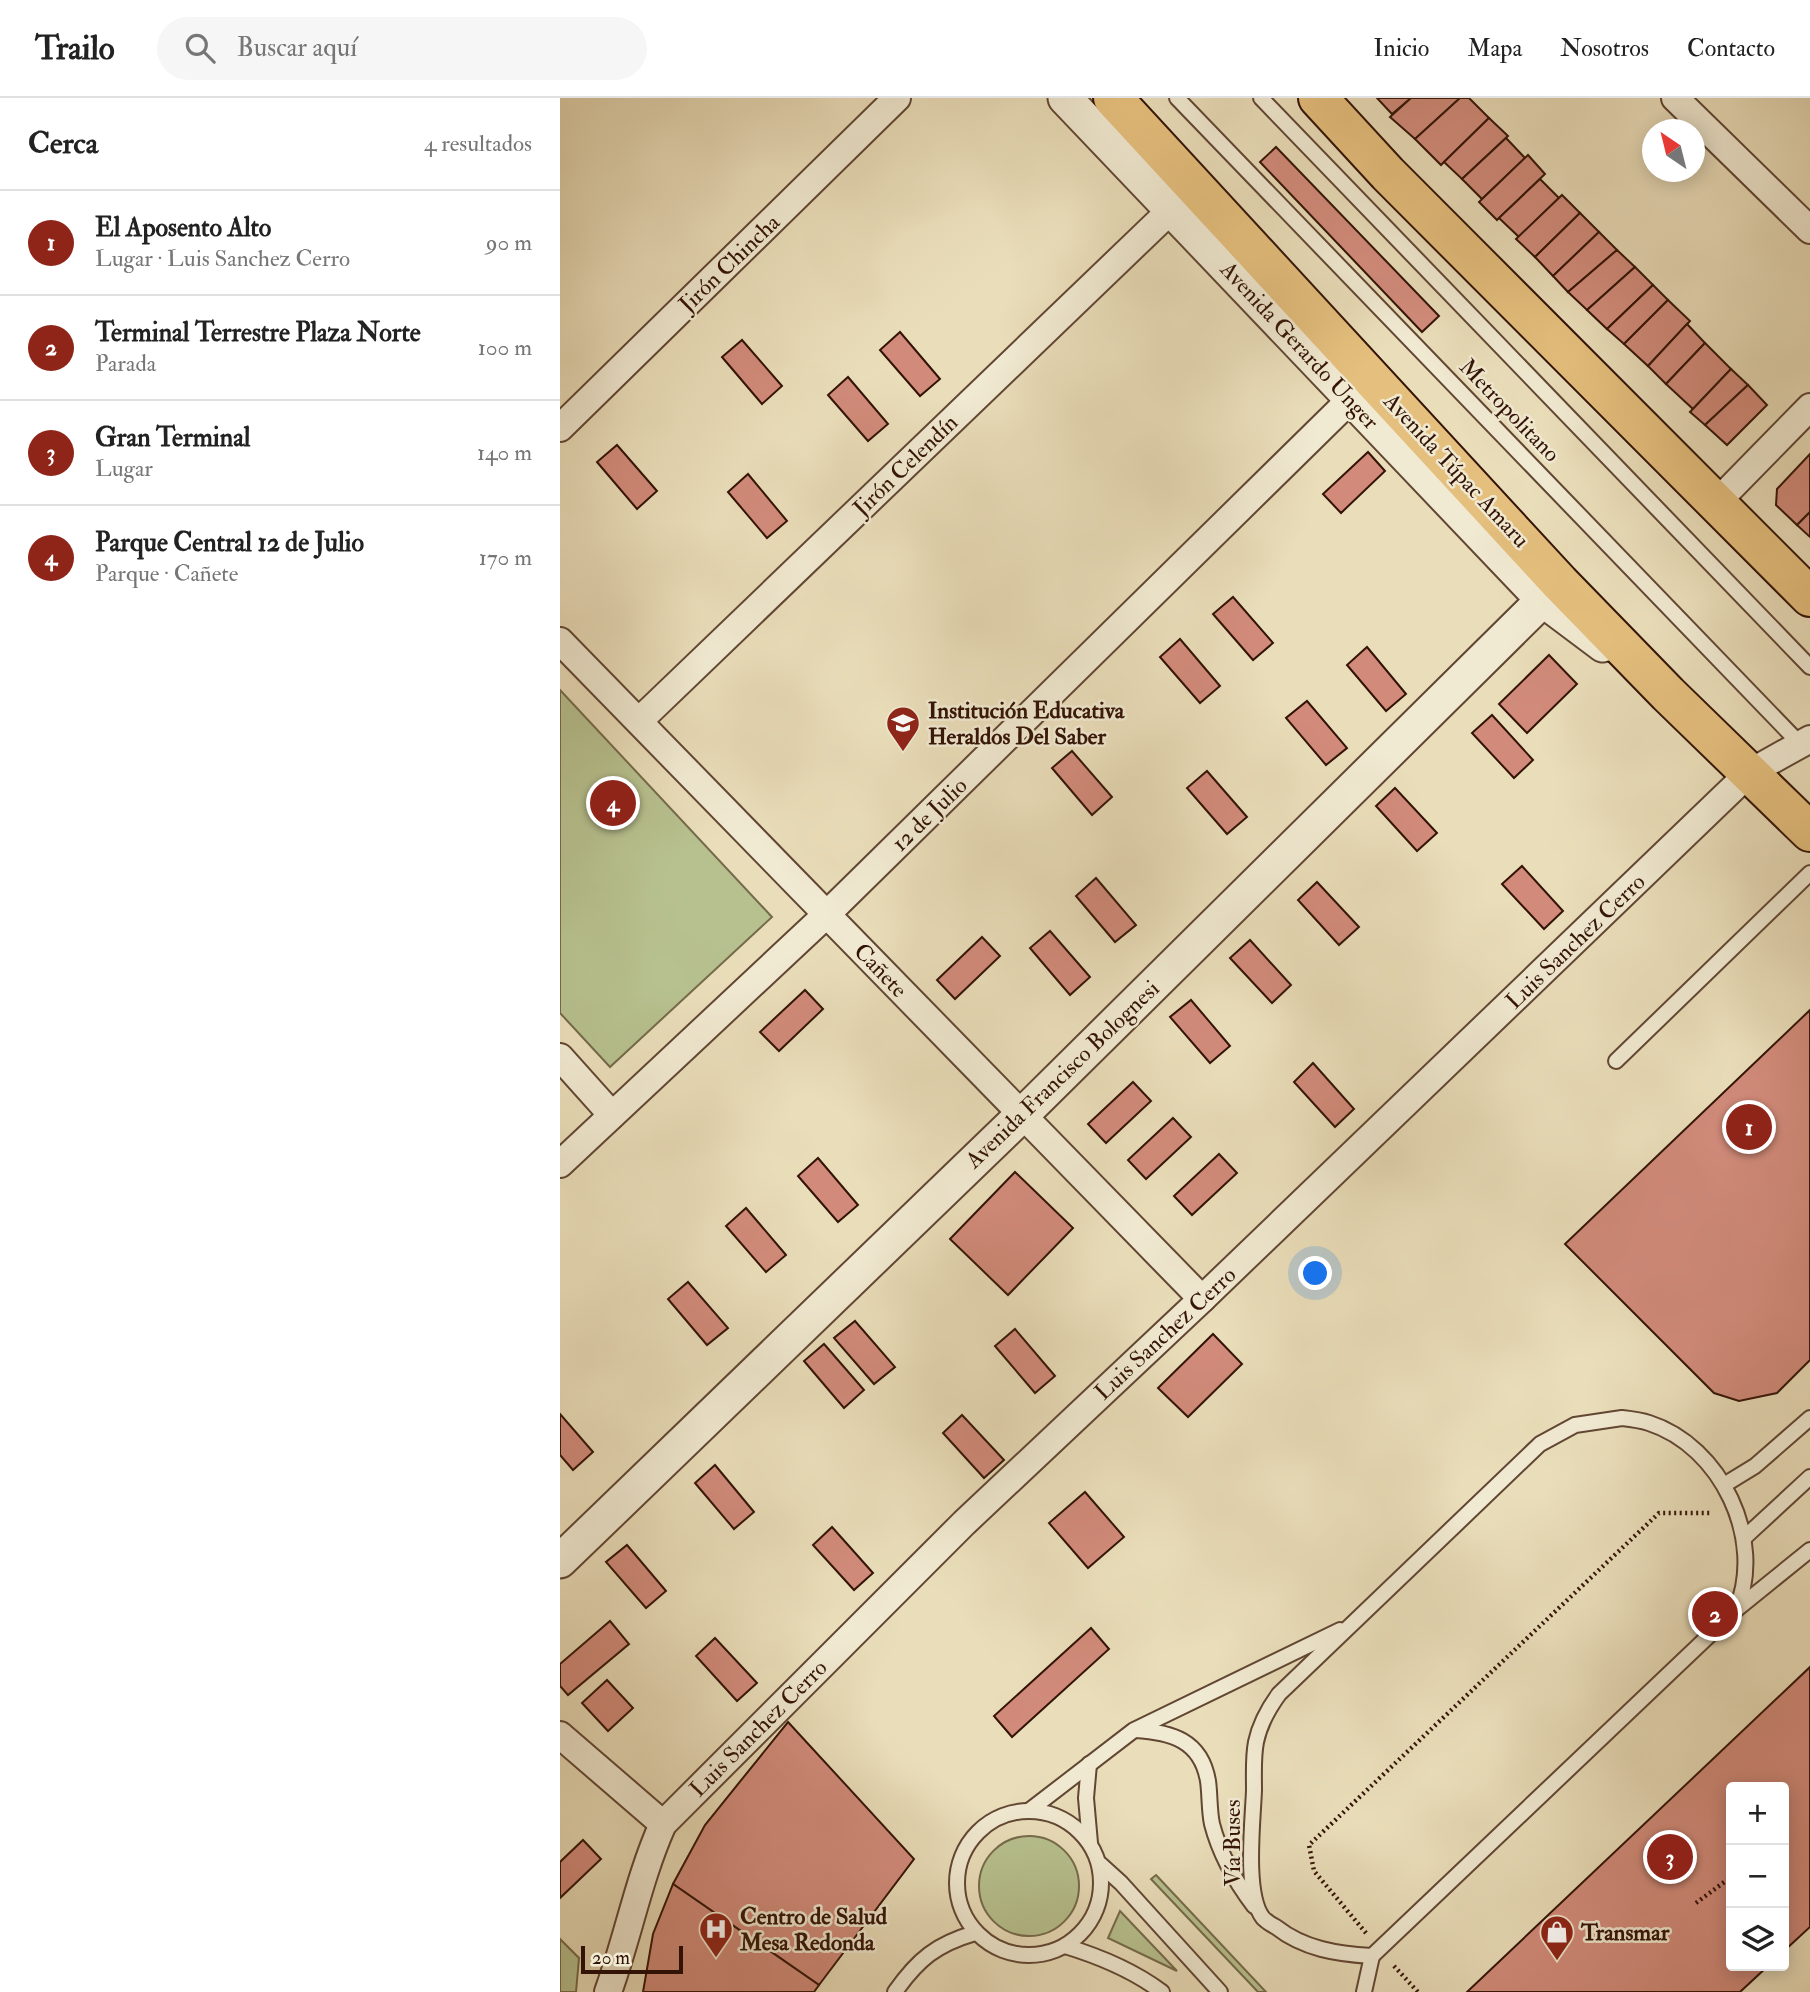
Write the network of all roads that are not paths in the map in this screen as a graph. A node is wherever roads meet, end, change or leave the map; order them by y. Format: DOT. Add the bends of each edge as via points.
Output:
graph roads {
  1 [pos="897,98"];
  2 [pos="1065,98"];
  3 [pos="1113,98"];
  4 [pos="1177,98"];
  5 [pos="1262,98"];
  6 [pos="1318,98"];
  7 [pos="1675,98"];
  8 [pos="1172,209"];
  9 [pos="1810,230"];
  10 [pos="1351,399"];
  11 [pos="1810,407"];
  12 [pos="560,428"];
  13 [pos="1716,503"];
  14 [pos="1552,591"];
  15 [pos="1810,597"];
  16 [pos="560,641"];
  17 [pos="1810,667"];
  18 [pos="639,721"];
  19 [pos="1807,746"];
  20 [pos="1749,773"];
  21 [pos="1810,832"];
  22 [pos="1810,873"];
  23 [pos="826,915"];
  24 [pos="560,1058"];
  25 [pos="1616,1061"];
  26 [pos="612,1115"];
  27 [pos="1022,1115"];
  28 [pos="560,1164"];
  29 [pos="1202,1299"];
  30 [pos="1810,1418"];
  31 [pos="1810,1477"];
  32 [pos="1724,1485"];
  33 [pos="1744,1538"];
  34 [pos="1810,1550"];
  35 [pos="560,1561"];
  36 [pos="1736,1610"];
  37 [pos="1354,1623"];
  38 [pos="1134,1730"];
  39 [pos="560,1735"];
  40 [pos="1090,1763"];
  41 [pos="1030,1810"];
  42 [pos="663,1824"];
  43 [pos="1090,1843"];
  44 [pos="1100,1864"];
  45 [pos="1262,1917"];
  46 [pos="975,1933"];
  47 [pos="1065,1946"];
  48 [pos="1375,1953"];
  49 [pos="608,1992"];
  50 [pos="895,1992"];
  51 [pos="1162,1992"];
  52 [pos="1220,1992"];
  53 [pos="1364,1992"];
  1 -- 12 [label="street, Jirón Chincha"];
  2 -- 8 [label="street, Avenida Gerardo Unger"];
  3 -- 14 [label="main road, Avenida Túpac Amaru"];
  4 -- 19 [label="lane, Metropolitano"];
  5 -- 17 [label="lane, Metropolitano"];
  6 -- 13 [label="main road"];
  7 -- 9 [label="street"];
  8 -- 10 [label="street, Avenida Gerardo Unger"];
  8 -- 18 [label="street, Jirón Celendín"];
  10 -- 14 [label="street, Avenida Gerardo Unger"];
  10 -- 23 [label="street, 12 de Julio"];
  11 -- 13 [label="street"];
  13 -- 15 [label="main road"];
  14 -- 20 [label="main road, Avenida Túpac Amaru"];
  14 -- 27 [label="street, Avenida Francisco Bolognesi"];
  16 -- 18 [label="street, Cañete"];
  18 -- 23 [label="street, Cañete"];
  19 -- 20 [label="street, Luis Sanchez Cerro"];
  20 -- 21 [label="main road, Avenida Túpac Amaru"];
  20 -- 29 [label="street, Luis Sanchez Cerro"];
  22 -- 25 [label="lane"];
  23 -- 26 [label="street, 12 de Julio"];
  23 -- 27 [label="street, Cañete"];
  24 -- 26 [label="street"];
  26 -- 28 [label="street, 12 de Julio"];
  27 -- 29 [label="street, Cañete"];
  27 -- 35 [label="street, Avenida Francisco Bolognesi"];
  29 -- 42 [label="street, Luis Sanchez Cerro" via="964,1523"];
  30 -- 32 [label="lane" via="1780,1447"];
  31 -- 33 [label="lane"];
  32 -- 33 [label="lane, Vía Buses"];
  32 -- 37 [label="lane, Vía Buses" via="1689,1446 1648,1422 1622,1418 1576,1425 1540,1444"];
  33 -- 36 [label="lane, Vía Buses" via="1746,1578"];
  34 -- 36 [label="lane"];
  36 -- 48 [label="lane, Vía Buses"];
  37 -- 38 [label="lane"];
  37 -- 45 [label="lane, Vía Buses" via="1279,1694 1261,1723 1255,1744 1251,1870"];
  38 -- 40 [label="lane"];
  38 -- 45 [label="lane" via="1178,1737 1193,1748 1208,1779 1211,1822 1222,1855 1237,1885"];
  39 -- 42 [label="street"];
  40 -- 41 [label="lane"];
  40 -- 43 [label="lane" via="1086,1798"];
  41 -- 43 [label="lane" via="1054,1814 1074,1825"];
  41 -- 46 [label="lane" via="1006,1814 985,1825 958,1865 962,1912"];
  42 -- 49 [label="street, Luis Sanchez Cerro"];
  43 -- 44 [label="lane"];
  44 -- 47 [label="lane" via="1102,1888 1096,1911 1083,1931"];
  44 -- 52 [label="lane"];
  45 -- 48 [label="lane" via="1285,1935 1315,1949 1342,1955"];
  46 -- 47 [label="lane" via="1018,1955 1042,1955"];
  46 -- 50 [label="lane" via="932,1951"];
  47 -- 51 [label="lane"];
  48 -- 53 [label="lane"];
}
